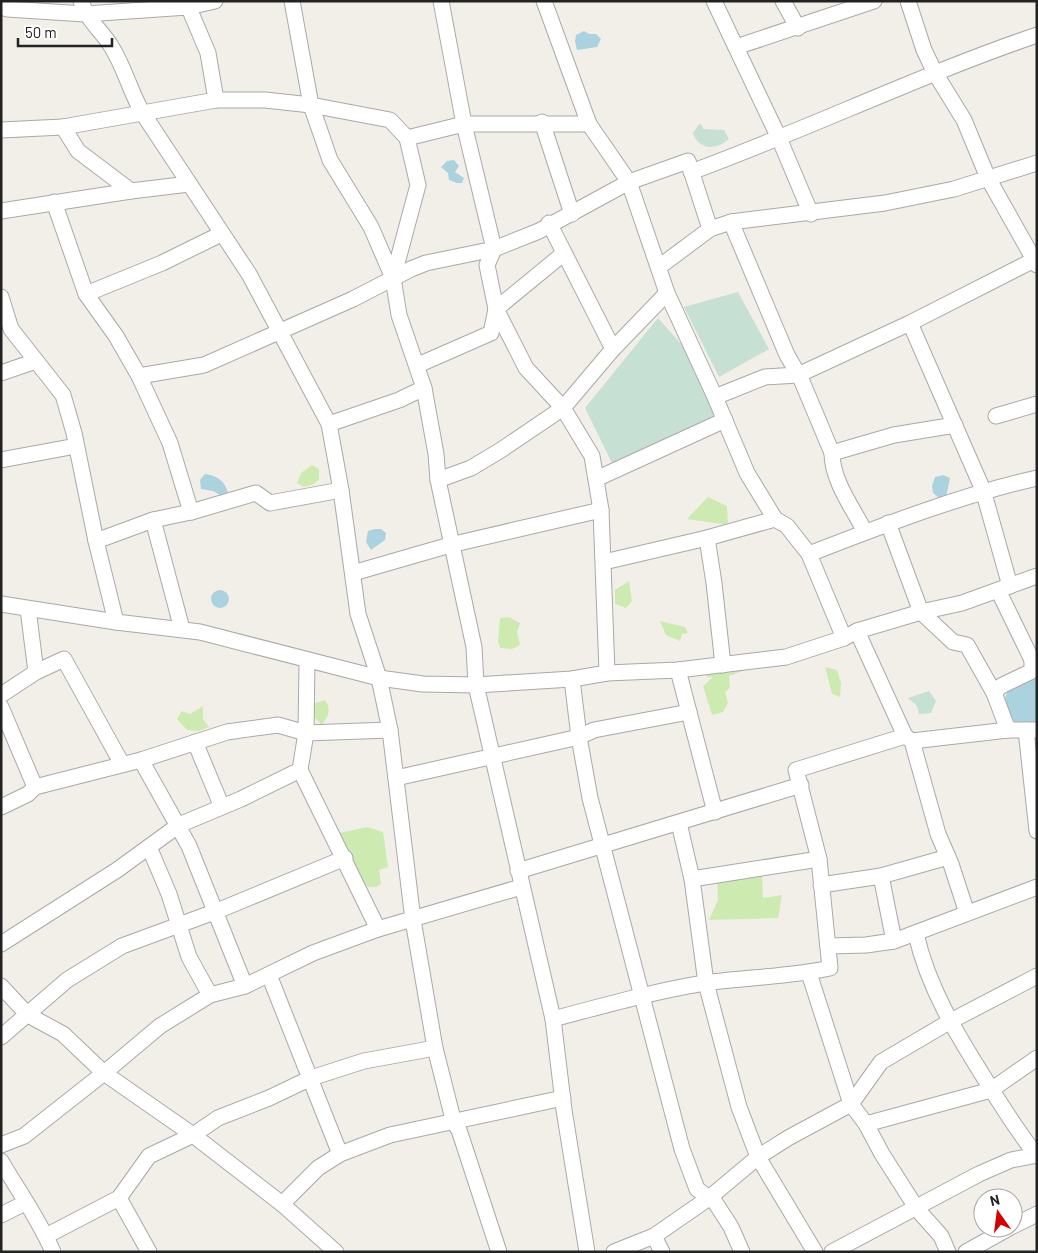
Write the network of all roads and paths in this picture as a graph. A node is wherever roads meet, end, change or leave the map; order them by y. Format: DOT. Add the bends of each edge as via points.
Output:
graph roads {
  1 [pos="215,1"];
  2 [pos="292,1"];
  3 [pos="441,1"];
  4 [pos="544,1"];
  5 [pos="714,1"];
  6 [pos="783,1"];
  7 [pos="874,1"];
  8 [pos="908,1"];
  9 [pos="187,4"];
  10 [pos="1,6"];
  11 [pos="84,8"];
  12 [pos="798,28"];
  13 [pos="1037,35"];
  14 [pos="736,47"];
  15 [pos="934,73"];
  16 [pos="216,100"];
  17 [pos="311,105"];
  18 [pos="142,112"];
  19 [pos="542,122"];
  20 [pos="464,124"];
  21 [pos="589,124"];
  22 [pos="63,127"];
  23 [pos="1,130"];
  24 [pos="407,138"];
  25 [pos="779,138"];
  26 [pos="1037,164"];
  27 [pos="691,172"];
  28 [pos="988,178"];
  29 [pos="629,182"];
  30 [pos="189,184"];
  31 [pos="131,191"];
  32 [pos="54,202"];
  33 [pos="1,211"];
  34 [pos="572,214"];
  35 [pos="811,214"];
  36 [pos="731,222"];
  37 [pos="549,223"];
  38 [pos="710,229"];
  39 [pos="221,234"];
  40 [pos="494,249"];
  41 [pos="563,254"];
  42 [pos="1035,262"];
  43 [pos="659,267"];
  44 [pos="393,278"];
  45 [pos="667,293"];
  46 [pos="86,294"];
  47 [pos="2,299"];
  48 [pos="496,308"];
  49 [pos="910,323"];
  50 [pos="281,329"];
  51 [pos="613,349"];
  52 [pos="36,361"];
  53 [pos="418,365"];
  54 [pos="1,373"];
  55 [pos="798,375"];
  56 [pos="139,376"];
  57 [pos="424,388"];
  58 [pos="715,397"];
  59 [pos="1037,404"];
  60 [pos="563,408"];
  61 [pos="996,416"];
  62 [pos="725,420"];
  63 [pos="329,424"];
  64 [pos="955,425"];
  65 [pos="76,446"];
  66 [pos="832,453"];
  67 [pos="1,460"];
  68 [pos="1037,478"];
  69 [pos="596,479"];
  70 [pos="438,480"];
  71 [pos="341,490"];
  72 [pos="983,490"];
  73 [pos="601,510"];
  74 [pos="191,512"];
  75 [pos="775,519"];
  76 [pos="154,520"];
  77 [pos="888,523"];
  78 [pos="865,532"];
  79 [pos="706,538"];
  80 [pos="96,541"];
  81 [pos="450,545"];
  82 [pos="809,554"];
  83 [pos="604,562"];
  84 [pos="353,573"];
  85 [pos="1037,576"];
  86 [pos="1004,588"];
  87 [pos="1,604"];
  88 [pos="28,609"];
  89 [pos="921,612"];
  90 [pos="116,622"];
  91 [pos="182,630"];
  92 [pos="850,635"];
  93 [pos="1035,660"];
  94 [pos="307,661"];
  95 [pos="722,665"];
  96 [pos="678,670"];
  97 [pos="36,672"];
  98 [pos="607,673"];
  99 [pos="379,678"];
  100 [pos="572,679"];
  101 [pos="476,685"];
  102 [pos="994,693"];
  103 [pos="1,695"];
  104 [pos="1,707"];
  105 [pos="689,712"];
  106 [pos="390,730"];
  107 [pos="1008,730"];
  108 [pos="1032,730"];
  109 [pos="306,733"];
  110 [pos="579,737"];
  111 [pos="908,738"];
  112 [pos="195,742"];
  113 [pos="490,756"];
  114 [pos="141,760"];
  115 [pos="122,764"];
  116 [pos="300,770"];
  117 [pos="396,778"];
  118 [pos="801,785"];
  119 [pos="35,787"];
  120 [pos="222,807"];
  121 [pos="1,808"];
  122 [pos="715,812"];
  123 [pos="679,823"];
  124 [pos="179,825"];
  125 [pos="1037,831"];
  126 [pos="149,847"];
  127 [pos="602,847"];
  128 [pos="948,857"];
  129 [pos="345,858"];
  130 [pos="819,859"];
  131 [pos="518,872"];
  132 [pos="881,876"];
  133 [pos="692,878"];
  134 [pos="821,885"];
  135 [pos="521,887"];
  136 [pos="1037,887"];
  137 [pos="217,911"];
  138 [pos="967,913"];
  139 [pos="413,920"];
  140 [pos="178,924"];
  141 [pos="378,929"];
  142 [pos="916,934"];
  143 [pos="894,941"];
  144 [pos="1,944"];
  145 [pos="828,946"];
  146 [pos="809,973"];
  147 [pos="269,975"];
  148 [pos="1037,976"];
  149 [pos="706,983"];
  150 [pos="1,986"];
  151 [pos="245,986"];
  152 [pos="210,995"];
  153 [pos="642,995"];
  154 [pos="28,1015"];
  155 [pos="553,1019"];
  156 [pos="949,1022"];
  157 [pos="1,1037"];
  158 [pos="435,1048"];
  159 [pos="1037,1058"];
  160 [pos="104,1073"];
  161 [pos="311,1078"];
  162 [pos="992,1090"];
  163 [pos="563,1098"];
  164 [pos="851,1104"];
  165 [pos="454,1123"];
  166 [pos="866,1124"];
  167 [pos="193,1135"];
  168 [pos="1,1145"];
  169 [pos="340,1154"];
  170 [pos="1036,1155"];
  171 [pos="758,1158"];
  172 [pos="1,1161"];
  173 [pos="710,1197"];
  174 [pos="119,1198"];
  175 [pos="25,1203"];
  176 [pos="282,1204"];
  177 [pos="916,1208"];
  178 [pos="1037,1214"];
  179 [pos="1,1215"];
  180 [pos="1023,1221"];
  181 [pos="46,1236"];
  182 [pos="654,1236"];
  183 [pos="991,1238"];
  184 [pos="327,1249"];
  185 [pos="53,1252"];
  186 [pos="149,1252"];
  187 [pos="499,1252"];
  188 [pos="587,1252"];
  189 [pos="614,1252"];
  190 [pos="662,1252"];
  191 [pos="742,1252"];
  192 [pos="815,1252"];
  193 [pos="832,1252"];
  194 [pos="948,1252"];
  195 [pos="966,1252"];
  1 -- 9 [label="street"];
  2 -- 17 [label="street"];
  3 -- 20 [label="street"];
  4 -- 21 [label="street"];
  5 -- 14 [label="street"];
  6 -- 12 [label="street"];
  7 -- 12 [label="street"];
  8 -- 15 [label="street"];
  9 -- 11 [label="street"];
  9 -- 16 [label="street" via="208,53"];
  10 -- 11 [label="street" via="7,9"];
  11 -- 18 [label="street" via="112,46"];
  12 -- 14 [label="street"];
  13 -- 15 [label="street"];
  14 -- 25 [label="street"];
  15 -- 25 [label="street"];
  15 -- 28 [label="street" via="964,120"];
  16 -- 17 [label="street" via="265,100"];
  16 -- 18 [label="street"];
  17 -- 24 [label="street" via="390,120"];
  17 -- 44 [label="street" via="330,160 371,228"];
  18 -- 22 [label="street"];
  18 -- 30 [label="street"];
  19 -- 20 [label="street"];
  19 -- 21 [label="street"];
  19 -- 34 [label="street"];
  20 -- 24 [label="street"];
  20 -- 40 [label="street"];
  21 -- 29 [label="street"];
  22 -- 23 [label="street"];
  22 -- 31 [label="street" via="78,151"];
  24 -- 44 [label="street" via="418,185"];
  25 -- 27 [label="street"];
  25 -- 35 [label="street"];
  26 -- 28 [label="street"];
  27 -- 29 [label="street" via="688,161"];
  27 -- 38 [label="street"];
  28 -- 35 [label="street" via="954,189"];
  28 -- 42 [label="street"];
  29 -- 34 [label="street"];
  29 -- 43 [label="street"];
  30 -- 31 [label="street"];
  30 -- 39 [label="street"];
  31 -- 32 [label="street"];
  32 -- 33 [label="street"];
  32 -- 46 [label="street"];
  34 -- 37 [label="street"];
  35 -- 36 [label="street"];
  36 -- 38 [label="street"];
  36 -- 55 [label="street"];
  37 -- 40 [label="street" via="539,231"];
  37 -- 41 [label="street"];
  38 -- 43 [label="street"];
  39 -- 46 [label="street" via="162,263"];
  39 -- 50 [label="street"];
  40 -- 44 [label="street" via="426,263"];
  40 -- 48 [label="street" via="487,265"];
  41 -- 48 [label="street"];
  41 -- 51 [label="street"];
  42 -- 49 [label="street"];
  43 -- 45 [label="street"];
  44 -- 50 [label="street" via="353,299"];
  44 -- 53 [label="street" via="399,315"];
  45 -- 51 [label="street"];
  45 -- 58 [label="street"];
  46 -- 56 [label="street"];
  47 -- 52 [label="street" via="11,329"];
  48 -- 53 [label="street" via="491,332"];
  48 -- 60 [label="street" via="526,368"];
  49 -- 55 [label="street"];
  49 -- 64 [label="street"];
  50 -- 56 [label="street" via="204,365"];
  50 -- 63 [label="street"];
  51 -- 60 [label="street"];
  52 -- 54 [label="street"];
  52 -- 65 [label="street" via="63,395"];
  53 -- 57 [label="street"];
  55 -- 58 [label="street" via="765,377"];
  55 -- 66 [label="street"];
  56 -- 74 [label="street" via="170,443"];
  57 -- 63 [label="street"];
  57 -- 70 [label="street"];
  58 -- 62 [label="street"];
  59 -- 61 [label="street"];
  60 -- 69 [label="street" via="592,456"];
  60 -- 70 [label="street" via="471,468"];
  62 -- 69 [label="street"];
  62 -- 75 [label="street" via="747,473"];
  63 -- 71 [label="street"];
  64 -- 66 [label="street" via="894,435"];
  64 -- 72 [label="street"];
  65 -- 67 [label="street"];
  65 -- 80 [label="street"];
  66 -- 78 [label="street" via="832,464 841,486"];
  68 -- 72 [label="street"];
  69 -- 73 [label="street"];
  70 -- 81 [label="street"];
  71 -- 74 [label="street" via="270,503 256,493"];
  71 -- 84 [label="street"];
  72 -- 77 [label="street"];
  72 -- 86 [label="street"];
  73 -- 81 [label="street"];
  73 -- 83 [label="street"];
  74 -- 76 [label="street"];
  75 -- 79 [label="street"];
  75 -- 82 [label="street" via="787,526"];
  76 -- 80 [label="street"];
  76 -- 91 [label="street"];
  77 -- 78 [label="street"];
  77 -- 89 [label="street"];
  78 -- 82 [label="street"];
  79 -- 83 [label="street"];
  79 -- 95 [label="street"];
  80 -- 90 [label="street"];
  81 -- 84 [label="street"];
  81 -- 101 [label="street" via="474,647"];
  82 -- 92 [label="street"];
  83 -- 98 [label="street"];
  84 -- 99 [label="street" via="358,614"];
  85 -- 86 [label="street"];
  86 -- 89 [label="street" via="962,603"];
  86 -- 93 [label="street"];
  87 -- 88 [label="street"];
  88 -- 90 [label="street"];
  88 -- 97 [label="street"];
  89 -- 92 [label="street"];
  89 -- 102 [label="street" via="953,642 967,645"];
  90 -- 91 [label="street"];
  91 -- 94 [label="street" via="217,636"];
  92 -- 95 [label="street" via="786,657"];
  92 -- 111 [label="street"];
  93 -- 102 [label="street" via="1032,671 1001,686"];
  94 -- 99 [label="street"];
  94 -- 109 [label="street"];
  95 -- 96 [label="street"];
  96 -- 98 [label="street"];
  96 -- 105 [label="street"];
  97 -- 103 [label="street"];
  97 -- 115 [label="street" via="64,659"];
  98 -- 100 [label="street"];
  99 -- 101 [label="street" via="423,684"];
  99 -- 106 [label="street"];
  100 -- 101 [label="street"];
  100 -- 110 [label="street"];
  101 -- 113 [label="street"];
  102 -- 107 [label="street"];
  104 -- 119 [label="street"];
  105 -- 110 [label="street" via="594,730"];
  105 -- 122 [label="street"];
  106 -- 109 [label="street"];
  106 -- 117 [label="street"];
  107 -- 108 [label="street"];
  107 -- 111 [label="street"];
  108 -- 125 [label="street"];
  109 -- 112 [label="street" via="278,725 227,732"];
  109 -- 116 [label="street"];
  110 -- 113 [label="street"];
  110 -- 127 [label="street"];
  111 -- 118 [label="street" via="796,770"];
  111 -- 128 [label="street"];
  112 -- 114 [label="street"];
  112 -- 120 [label="street"];
  113 -- 117 [label="street"];
  113 -- 131 [label="street" via="501,790"];
  114 -- 115 [label="street"];
  114 -- 124 [label="street"];
  115 -- 119 [label="street"];
  116 -- 120 [label="street"];
  116 -- 129 [label="street"];
  117 -- 139 [label="street"];
  118 -- 122 [label="street"];
  118 -- 130 [label="street"];
  119 -- 121 [label="street"];
  120 -- 124 [label="street"];
  122 -- 123 [label="street"];
  123 -- 127 [label="street"];
  123 -- 133 [label="street"];
  124 -- 126 [label="street"];
  124 -- 137 [label="street"];
  126 -- 140 [label="street"];
  126 -- 144 [label="street"];
  127 -- 131 [label="street"];
  127 -- 153 [label="street"];
  128 -- 132 [label="street"];
  128 -- 138 [label="street"];
  129 -- 137 [label="street"];
  129 -- 141 [label="street"];
  130 -- 133 [label="street"];
  130 -- 134 [label="street"];
  131 -- 135 [label="street"];
  132 -- 134 [label="street"];
  132 -- 143 [label="street"];
  133 -- 149 [label="street"];
  134 -- 145 [label="street"];
  135 -- 139 [label="street"];
  135 -- 155 [label="street"];
  136 -- 138 [label="street"];
  137 -- 140 [label="street"];
  137 -- 151 [label="street"];
  138 -- 142 [label="street"];
  139 -- 141 [label="street"];
  139 -- 158 [label="street"];
  140 -- 152 [label="street" via="189,957"];
  140 -- 154 [label="street" via="122,946 67,980"];
  141 -- 147 [label="street" via="313,953"];
  142 -- 143 [label="street"];
  142 -- 156 [label="street" via="922,962"];
  143 -- 145 [label="street"];
  145 -- 146 [label="street" via="830,968"];
  146 -- 149 [label="street"];
  146 -- 164 [label="street"];
  147 -- 151 [label="street"];
  147 -- 161 [label="street"];
  148 -- 156 [label="street"];
  149 -- 153 [label="street"];
  149 -- 171 [label="street" via="739,1107"];
  150 -- 154 [label="street"];
  151 -- 152 [label="street"];
  152 -- 160 [label="street" via="160,1026"];
  153 -- 155 [label="street"];
  153 -- 173 [label="street" via="682,1149 697,1189"];
  154 -- 157 [label="street"];
  154 -- 160 [label="street" via="63,1034"];
  155 -- 163 [label="street"];
  156 -- 162 [label="street"];
  156 -- 164 [label="street" via="881,1062"];
  158 -- 161 [label="street" via="364,1061"];
  158 -- 165 [label="street"];
  159 -- 162 [label="street"];
  160 -- 167 [label="street"];
  160 -- 168 [label="street" via="24,1136"];
  161 -- 167 [label="street" via="218,1118"];
  161 -- 169 [label="street"];
  162 -- 166 [label="street"];
  162 -- 170 [label="street"];
  163 -- 165 [label="street"];
  163 -- 188 [label="street"];
  164 -- 166 [label="street"];
  164 -- 171 [label="street"];
  165 -- 169 [label="street" via="390,1135"];
  165 -- 187 [label="street"];
  166 -- 177 [label="street"];
  167 -- 174 [label="street" via="149,1156"];
  167 -- 176 [label="street"];
  169 -- 176 [label="street" via="318,1168"];
  170 -- 177 [label="street" via="1011,1160 979,1174"];
  171 -- 173 [label="street"];
  171 -- 192 [label="street"];
  172 -- 175 [label="street"];
  173 -- 182 [label="street"];
  173 -- 191 [label="street" via="731,1227"];
  174 -- 181 [label="street"];
  174 -- 186 [label="street"];
  175 -- 179 [label="street"];
  175 -- 181 [label="street"];
  176 -- 184 [label="street"];
  177 -- 193 [label="street"];
  177 -- 194 [label="street" via="941,1236"];
  178 -- 180 [label="street"];
  181 -- 185 [label="street"];
  182 -- 189 [label="street"];
  182 -- 190 [label="street"];
  183 -- 195 [label="street"];
}
